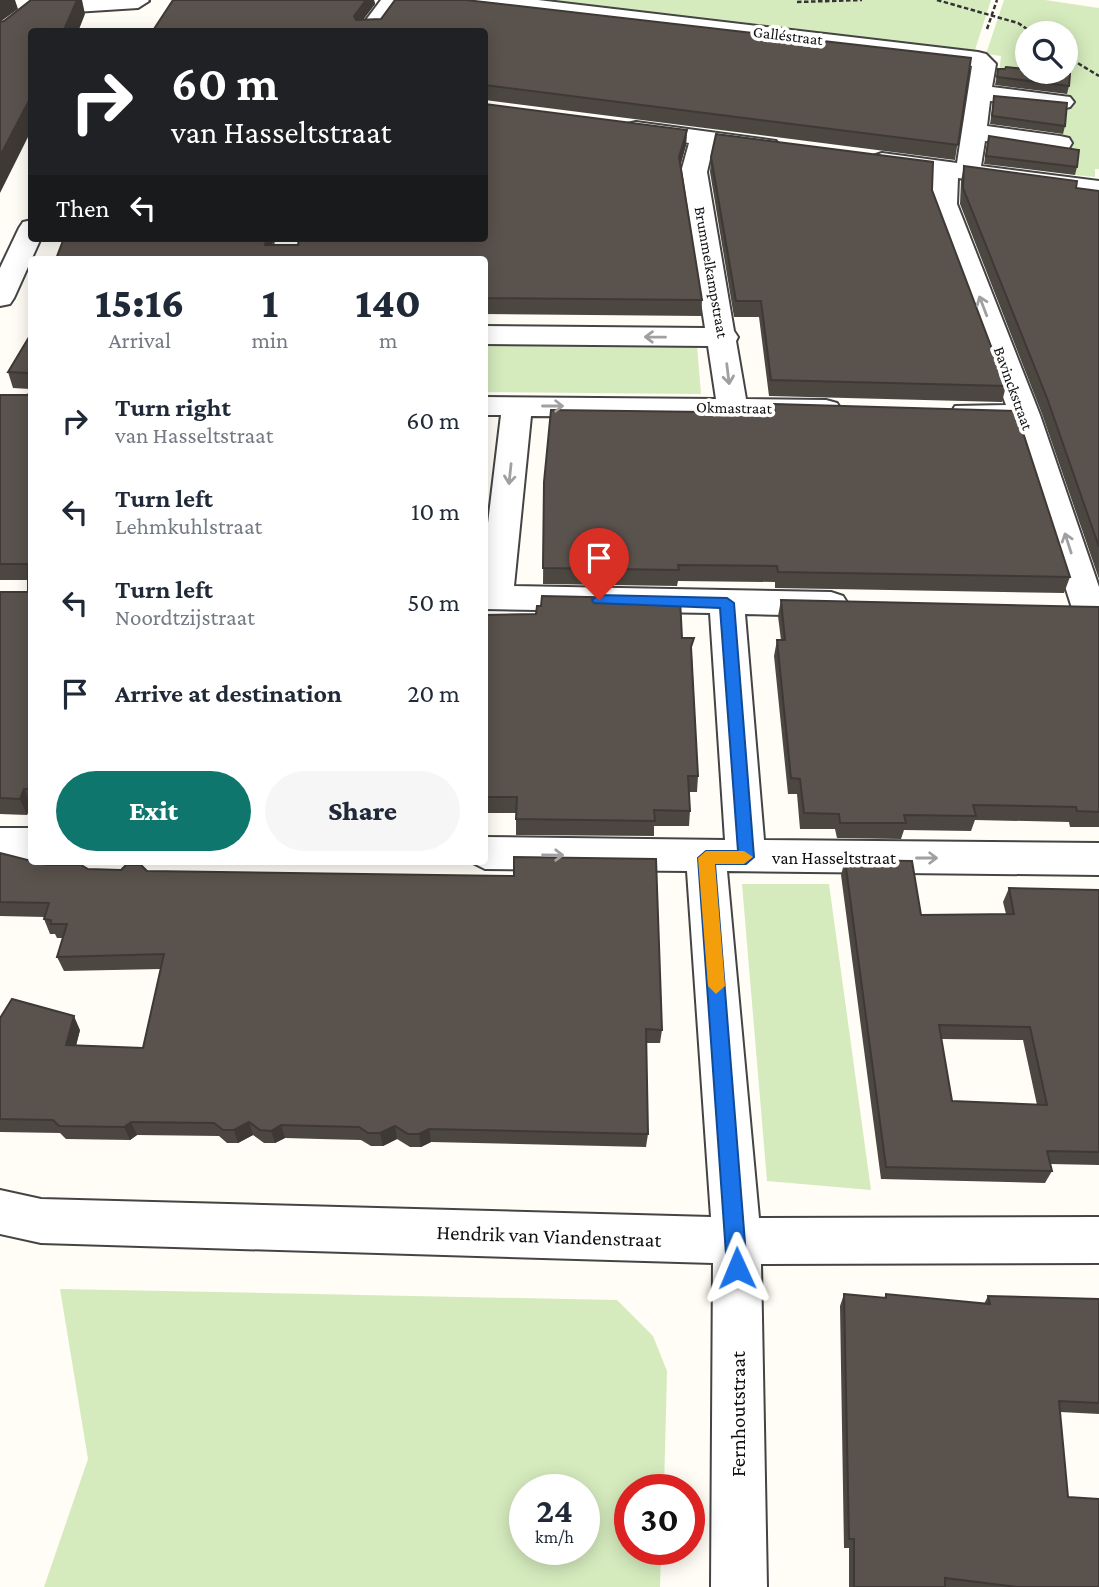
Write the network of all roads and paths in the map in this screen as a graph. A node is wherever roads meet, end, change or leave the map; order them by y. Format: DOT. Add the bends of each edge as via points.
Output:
graph roads {
  1 [pos="392,0"];
  2 [pos="483,0"];
  3 [pos="937,0"];
  4 [pos="997,0"];
  5 [pos="133,6"];
  6 [pos="68,9"];
  7 [pos="991,15"];
  8 [pos="1015,22"];
  9 [pos="371,28"];
  10 [pos="1078,64"];
  11 [pos="1099,76"];
  12 [pos="980,93"];
  13 [pos="1062,102"];
  14 [pos="607,126"];
  15 [pos="974,132"];
  16 [pos="703,138"];
  17 [pos="1060,143"];
  18 [pos="797,150"];
  19 [pos="851,157"];
  20 [pos="957,170"];
  21 [pos="1099,189"];
  22 [pos="28,237"];
  23 [pos="0,298"];
  24 [pos="488,335"];
  25 [pos="723,337"];
  26 [pos="488,406"];
  27 [pos="517,406"];
  28 [pos="732,407"];
  29 [pos="858,410"];
  30 [pos="941,412"];
  31 [pos="1025,415"];
  32 [pos="491,597"];
  33 [pos="727,603"];
  34 [pos="866,605"];
  35 [pos="1083,608"];
  36 [pos="0,844"];
  37 [pos="28,844"];
  38 [pos="488,853"];
  39 [pos="726,858"];
  40 [pos="1099,859"];
  41 [pos="0,1212"];
  42 [pos="1099,1240"];
  43 [pos="737,1241"];
  44 [pos="739,1587"];
  1 -- 9 [label="street"];
  2 -- 12 [label="street, Galléstraat" via="966,55 984,64"];
  3 -- 7 [label="path"];
  4 -- 7 [label="path"];
  5 -- 6 [label="street"];
  7 -- 8 [label="path"];
  10 -- 11 [label="path"];
  12 -- 13 [label="street"];
  12 -- 15 [label="street, Galléstraat"];
  14 -- 16 [label="street"];
  15 -- 17 [label="street"];
  15 -- 20 [label="street, Galléstraat"];
  16 -- 18 [label="street"];
  16 -- 25 [label="street, Brummelkampstraat" via="694,172"];
  19 -- 20 [label="street"];
  20 -- 21 [label="street"];
  31 -- 20 [label="street, Bavinckstraat, one-way" via="944,204"];
  22 -- 23 [label="street"];
  25 -- 24 [label="street, one-way"];
  25 -- 28 [label="street, Brummelkampstraat, one-way"];
  26 -- 27 [label="street, Okmastraat"];
  27 -- 28 [label="street, Okmastraat, one-way"];
  27 -- 32 [label="street, one-way"];
  28 -- 29 [label="street, Okmastraat"];
  30 -- 31 [label="street"];
  35 -- 31 [label="street, Bavinckstraat, one-way"];
  32 -- 33 [label="street"];
  33 -- 34 [label="street"];
  33 -- 39 [label="street, Fernhoutstraat"];
  36 -- 37 [label="street"];
  38 -- 39 [label="street, van Hasseltstraat, one-way"];
  39 -- 40 [label="street, van Hasseltstraat, one-way"];
  39 -- 43 [label="street, Fernhoutstraat"];
  41 -- 43 [label="street, Hendrik van Viandenstraat" via="41,1221"];
  42 -- 43 [label="street, Hendrik van Viandenstraat"];
  43 -- 44 [label="street, Fernhoutstraat"];
}
